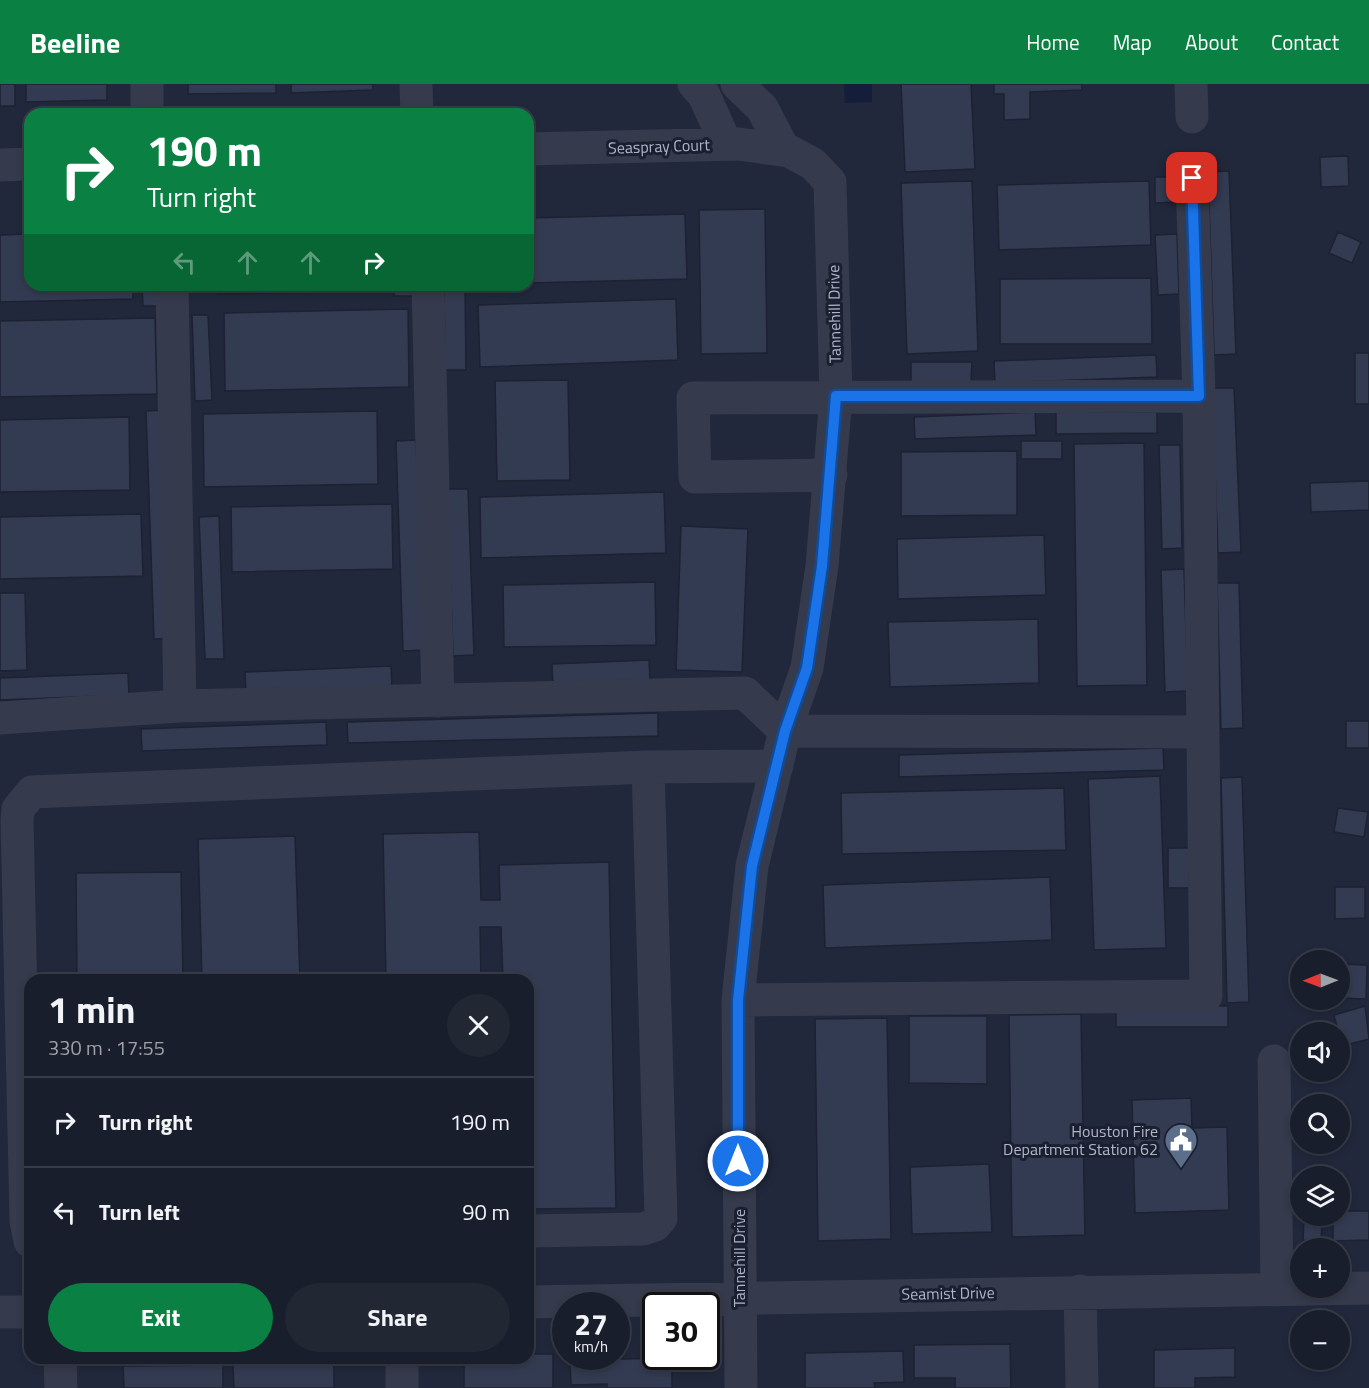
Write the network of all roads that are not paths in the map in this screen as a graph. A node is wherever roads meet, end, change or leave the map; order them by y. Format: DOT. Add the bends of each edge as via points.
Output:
graph roads {
  1 [pos="147,84"];
  2 [pos="416,84"];
  3 [pos="737,84"];
  4 [pos="1191,84"];
  5 [pos="699,90"];
  6 [pos="147,108"];
  7 [pos="417,108"];
  8 [pos="1192,117"];
  9 [pos="726,144"];
  10 [pos="534,149"];
  11 [pos="786,150"];
  12 [pos="24,164"];
  13 [pos="0,165"];
  14 [pos="1192,178"];
  15 [pos="172,291"];
  16 [pos="428,291"];
  17 [pos="836,396"];
  18 [pos="1199,396"];
  19 [pos="831,475"];
  20 [pos="438,701"];
  21 [pos="180,706"];
  22 [pos="0,718"];
  23 [pos="785,731"];
  24 [pos="1201,732"];
  25 [pos="777,766"];
  26 [pos="648,767"];
  27 [pos="738,1000"];
  28 [pos="1274,1061"];
  29 [pos="24,1132"];
  30 [pos="534,1231"];
  31 [pos="1277,1288"];
  32 [pos="1369,1288"];
  33 [pos="1080,1291"];
  34 [pos="739,1298"];
  35 [pos="534,1302"];
  36 [pos="0,1312"];
  37 [pos="24,1312"];
  38 [pos="60,1364"];
  39 [pos="402,1364"];
  40 [pos="60,1388"];
  41 [pos="402,1388"];
  42 [pos="741,1388"];
  43 [pos="1082,1388"];
  1 -- 6 [label="street"];
  2 -- 7 [label="street"];
  3 -- 11 [label="street" via="762,108"];
  4 -- 8 [label="street"];
  5 -- 9 [label="street"];
  9 -- 10 [label="street, Seaspray Court"];
  9 -- 11 [label="street, Seaspray Court"];
  11 -- 17 [label="street, Tannehill Drive" via="813,164 830,182"];
  12 -- 13 [label="street"];
  14 -- 18 [label="street"];
  15 -- 21 [label="street"];
  16 -- 20 [label="street"];
  17 -- 18 [label="street"];
  17 -- 19 [label="street, Tannehill Drive"];
  17 -- 19 [label="street" via="693,398 695,477"];
  18 -- 24 [label="street"];
  19 -- 23 [label="street, Tannehill Drive" via="807,668"];
  20 -- 21 [label="street"];
  20 -- 23 [label="street" via="745,693"];
  21 -- 22 [label="street"];
  23 -- 24 [label="street"];
  23 -- 25 [label="street, Tannehill Drive"];
  24 -- 27 [label="street" via="1206,996"];
  25 -- 26 [label="street"];
  25 -- 27 [label="street, Tannehill Drive" via="752,866"];
  26 -- 29 [label="street" via="32,792 18,809 17,820"];
  26 -- 30 [label="street" via="661,1218 655,1225 634,1230"];
  27 -- 34 [label="street, Tannehill Drive"];
  28 -- 31 [label="street"];
  31 -- 32 [label="street, Seamist Drive"];
  31 -- 33 [label="street, Seamist Drive"];
  33 -- 34 [label="street, Seamist Drive"];
  33 -- 43 [label="street"];
  34 -- 35 [label="street, Seamist Drive"];
  34 -- 42 [label="street, Tannehill Drive"];
  36 -- 37 [label="street"];
  38 -- 40 [label="street"];
  39 -- 41 [label="street"];
}
